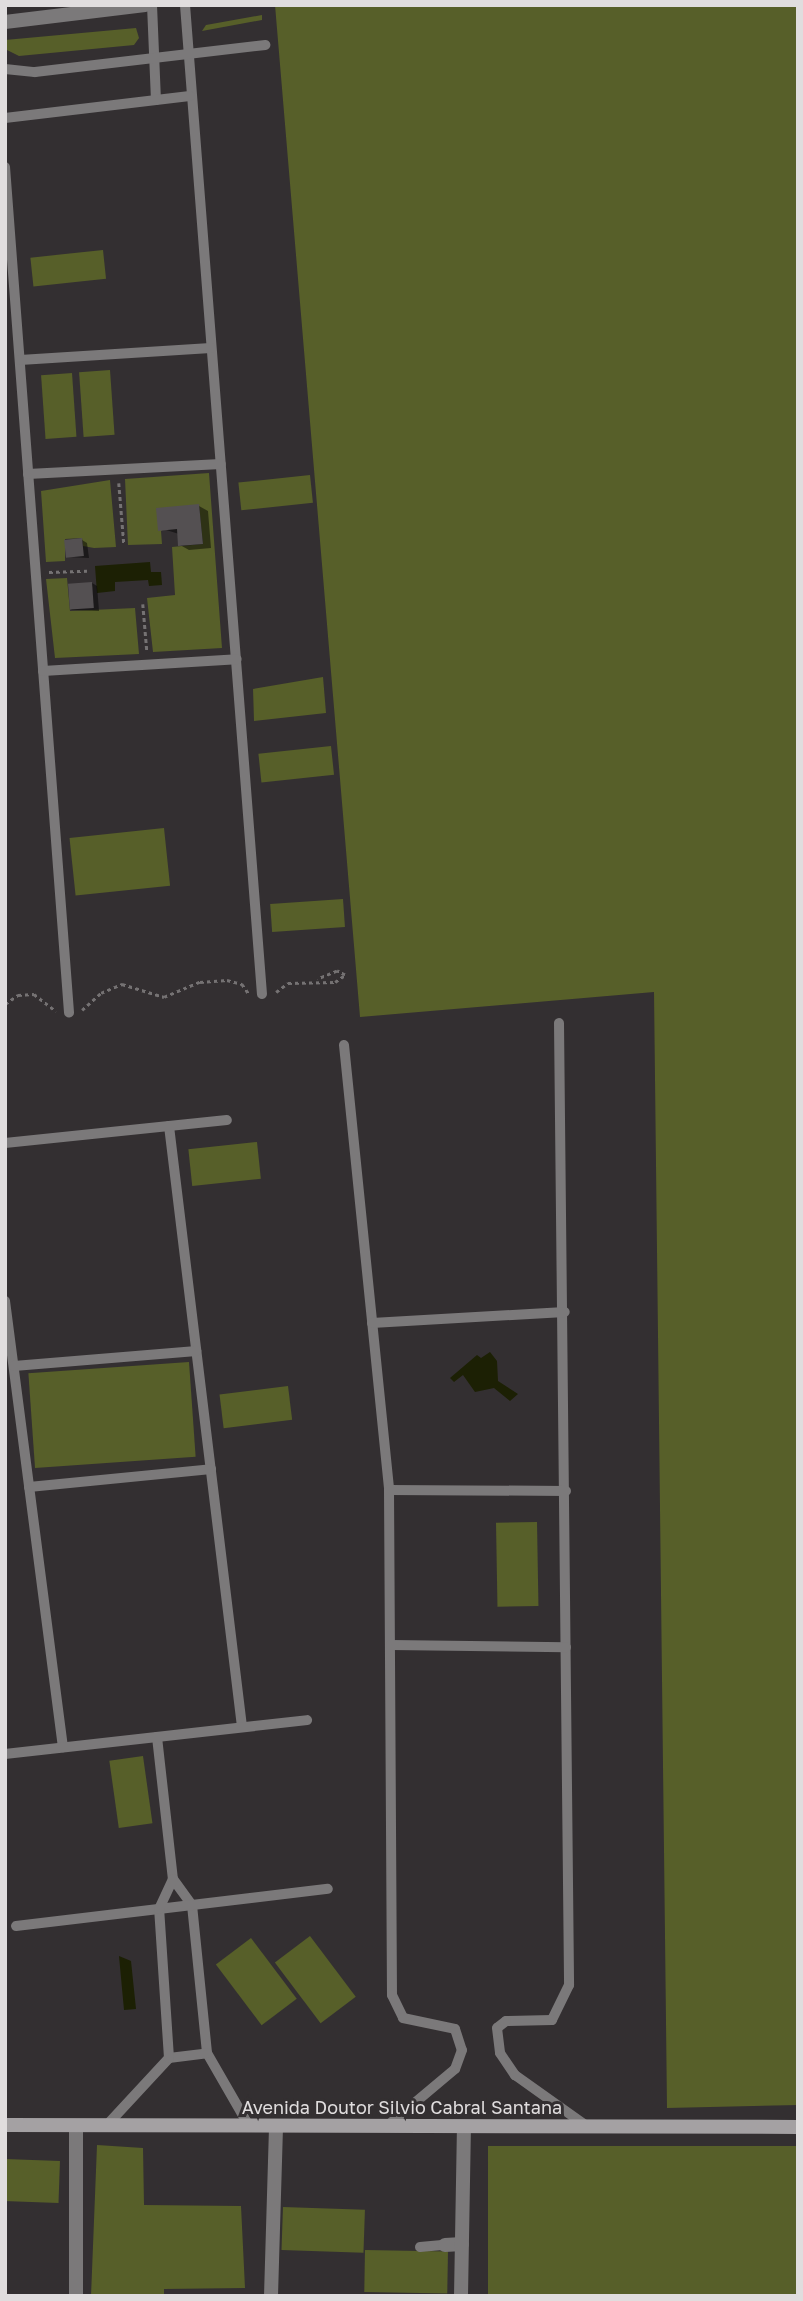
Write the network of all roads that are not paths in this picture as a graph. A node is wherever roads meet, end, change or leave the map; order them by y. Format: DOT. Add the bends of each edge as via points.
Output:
graph roads {
  1 [pos="145,5"];
  2 [pos="152,5"];
  3 [pos="185,5"];
  4 [pos="5,22"];
  5 [pos="265,45"];
  6 [pos="188,54"];
  7 [pos="155,58"];
  8 [pos="5,69"];
  9 [pos="190,96"];
  10 [pos="156,100"];
  11 [pos="5,118"];
  12 [pos="5,167"];
  13 [pos="211,348"];
  14 [pos="20,359"];
  15 [pos="221,464"];
  16 [pos="28,474"];
  17 [pos="237,659"];
  18 [pos="43,671"];
  19 [pos="262,994"];
  20 [pos="69,1013"];
  21 [pos="559,1023"];
  22 [pos="344,1045"];
  23 [pos="227,1120"];
  24 [pos="169,1126"];
  25 [pos="5,1143"];
  26 [pos="5,1301"];
  27 [pos="565,1311"];
  28 [pos="372,1323"];
  29 [pos="197,1350"];
  30 [pos="14,1366"];
  31 [pos="211,1469"];
  32 [pos="29,1487"];
  33 [pos="389,1490"];
  34 [pos="566,1491"];
  35 [pos="391,1645"];
  36 [pos="566,1647"];
  37 [pos="307,1720"];
  38 [pos="242,1727"];
  39 [pos="157,1737"];
  40 [pos="63,1747"];
  41 [pos="5,1754"];
  42 [pos="173,1879"];
  43 [pos="328,1889"];
  44 [pos="192,1905"];
  45 [pos="159,1909"];
  46 [pos="16,1926"];
  47 [pos="207,2053"];
  48 [pos="169,2058"];
  49 [pos="5,2125"];
  50 [pos="107,2125"];
  51 [pos="76,2126"];
  52 [pos="249,2126"];
  53 [pos="587,2126"];
  54 [pos="276,2127"];
  55 [pos="386,2127"];
  56 [pos="464,2127"];
  57 [pos="798,2127"];
  58 [pos="462,2244"];
  59 [pos="445,2245"];
  60 [pos="420,2247"];
  61 [pos="76,2296"];
  62 [pos="271,2296"];
  63 [pos="461,2296"];
  1 -- 4 [label="street"];
  2 -- 7 [label="lane"];
  3 -- 6 [label="lane"];
  5 -- 6 [label="lane"];
  6 -- 7 [label="lane"];
  6 -- 9 [label="lane"];
  7 -- 8 [label="lane" via="35,72"];
  7 -- 10 [label="lane"];
  9 -- 10 [label="lane"];
  9 -- 13 [label="lane"];
  10 -- 11 [label="lane"];
  12 -- 14 [label="lane"];
  13 -- 14 [label="lane"];
  13 -- 15 [label="lane"];
  14 -- 16 [label="lane"];
  15 -- 16 [label="lane"];
  15 -- 17 [label="lane"];
  16 -- 18 [label="lane"];
  17 -- 18 [label="lane"];
  17 -- 19 [label="lane"];
  18 -- 20 [label="lane"];
  21 -- 27 [label="lane"];
  22 -- 28 [label="lane"];
  23 -- 24 [label="lane"];
  24 -- 25 [label="lane"];
  24 -- 29 [label="lane"];
  26 -- 30 [label="lane"];
  27 -- 28 [label="lane"];
  27 -- 34 [label="lane"];
  28 -- 33 [label="lane"];
  29 -- 30 [label="lane"];
  29 -- 31 [label="lane"];
  30 -- 32 [label="lane"];
  31 -- 32 [label="lane"];
  31 -- 38 [label="lane"];
  32 -- 40 [label="lane"];
  33 -- 34 [label="lane"];
  33 -- 35 [label="lane"];
  34 -- 36 [label="lane"];
  35 -- 36 [label="lane"];
  35 -- 55 [label="lane" via="392,1995 403,2018 455,2029 462,2057 455,2069"];
  36 -- 53 [label="lane" via="569,1985 552,2020 506,2021 497,2028 500,2053 515,2075"];
  37 -- 38 [label="lane"];
  38 -- 39 [label="lane"];
  39 -- 40 [label="lane"];
  39 -- 42 [label="lane"];
  40 -- 41 [label="lane"];
  42 -- 44 [label="lane"];
  42 -- 45 [label="lane"];
  43 -- 44 [label="lane"];
  44 -- 45 [label="lane"];
  44 -- 47 [label="lane"];
  45 -- 46 [label="lane"];
  45 -- 48 [label="lane"];
  47 -- 48 [label="lane"];
  47 -- 52 [label="lane"];
  48 -- 50 [label="lane"];
  49 -- 51 [label="street, Avenida Doutor Silvio Cabral Santana"];
  50 -- 51 [label="street, Avenida Doutor Silvio Cabral Santana"];
  50 -- 52 [label="street, Avenida Doutor Silvio Cabral Santana"];
  51 -- 61 [label="street"];
  52 -- 54 [label="street, Avenida Doutor Silvio Cabral Santana"];
  53 -- 56 [label="street, Avenida Doutor Silvio Cabral Santana"];
  53 -- 57 [label="street, Avenida Doutor Silvio Cabral Santana"];
  54 -- 55 [label="street, Avenida Doutor Silvio Cabral Santana"];
  54 -- 62 [label="street"];
  55 -- 56 [label="street, Avenida Doutor Silvio Cabral Santana"];
  56 -- 58 [label="street"];
  58 -- 59 [label="street"];
  58 -- 63 [label="street"];
  59 -- 60 [label="lane"];
}
